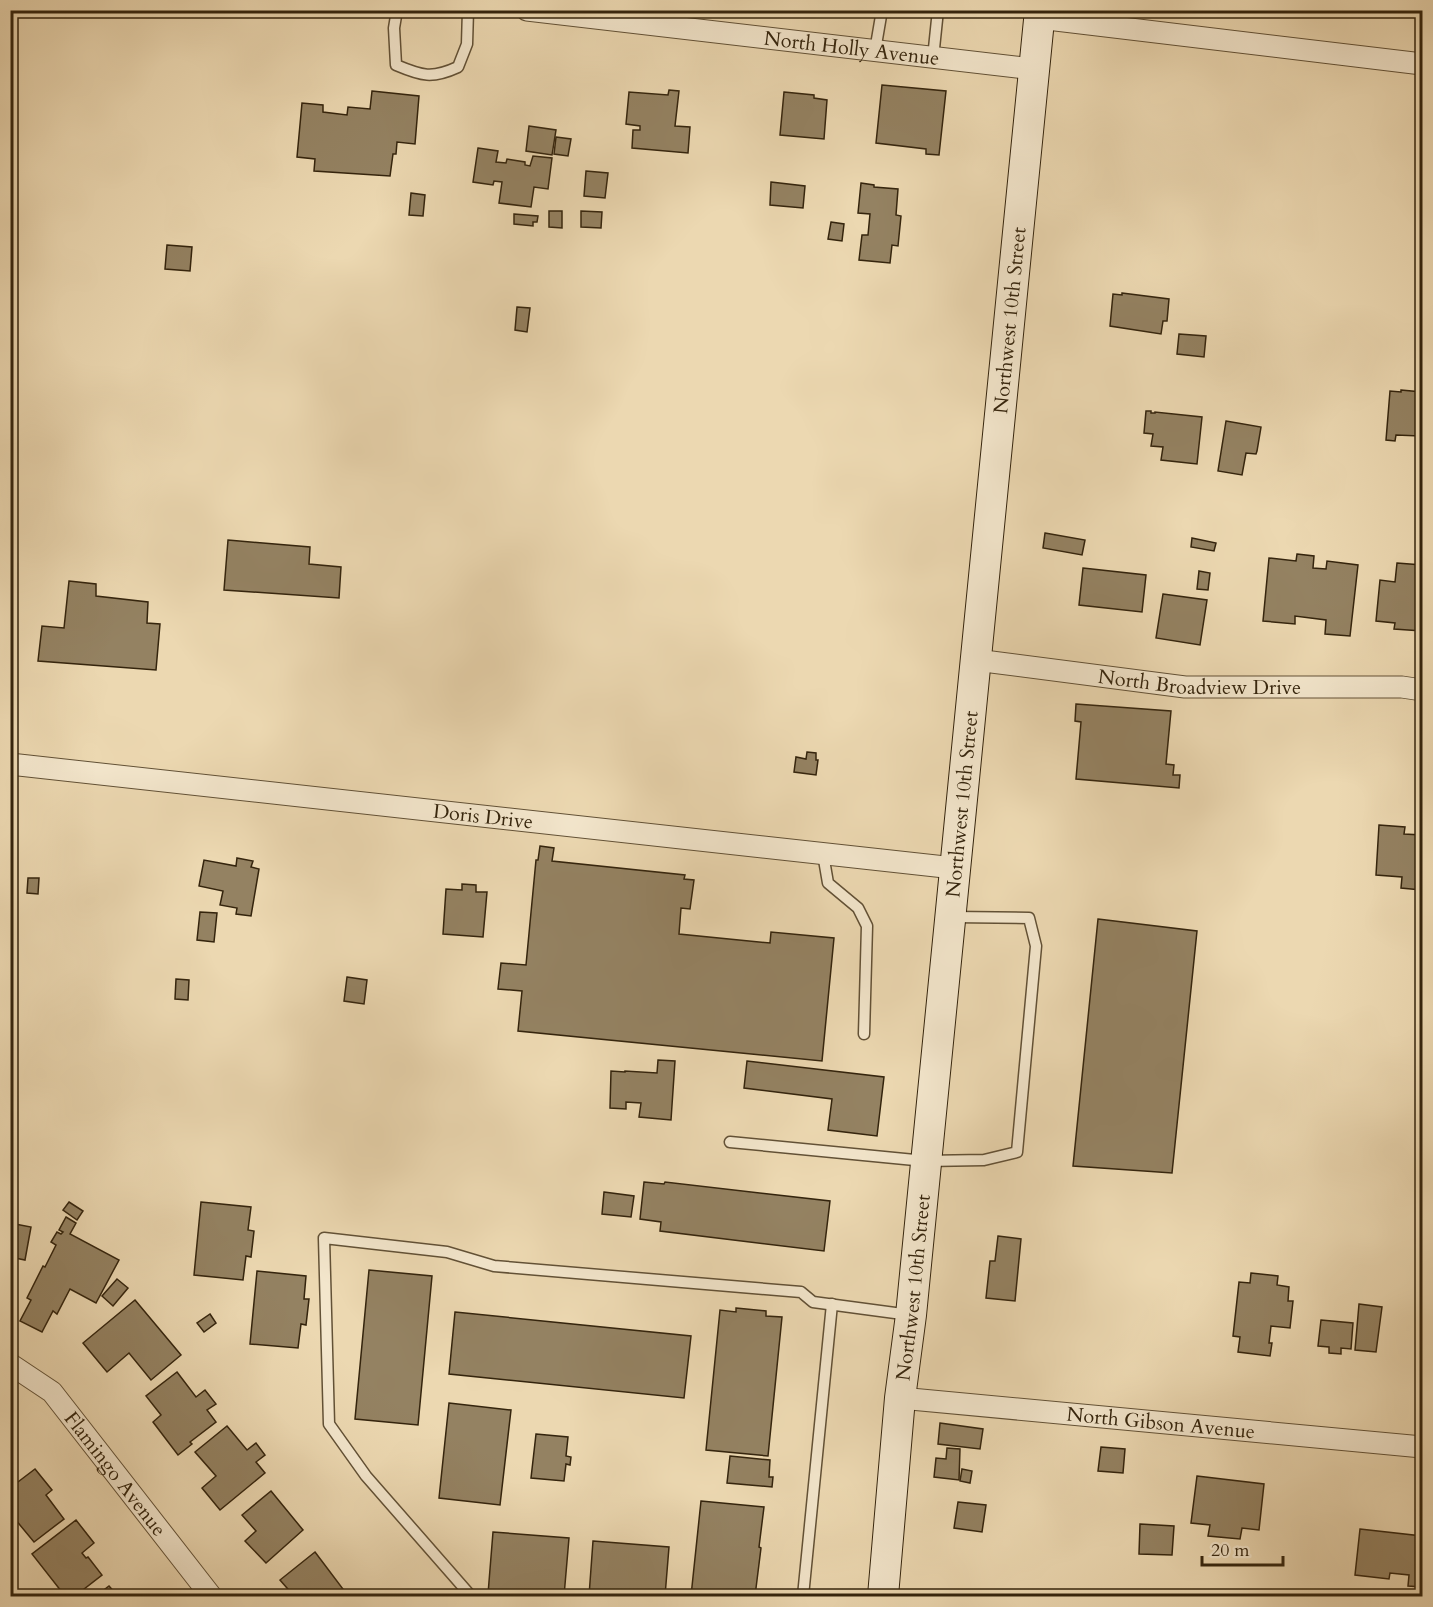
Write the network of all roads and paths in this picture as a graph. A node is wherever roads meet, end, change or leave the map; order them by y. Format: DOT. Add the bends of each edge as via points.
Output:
graph roads {
  1 [pos="397,10"];
  2 [pos="468,10"];
  3 [pos="527,10"];
  4 [pos="882,10"];
  5 [pos="938,10"];
  6 [pos="1040,14"];
  7 [pos="875,51"];
  8 [pos="933,58"];
  9 [pos="1422,64"];
  10 [pos="1034,69"];
  11 [pos="976,660"];
  12 [pos="1422,690"];
  13 [pos="10,764"];
  14 [pos="823,854"];
  15 [pos="954,868"];
  16 [pos="949,917"];
  17 [pos="864,1034"];
  18 [pos="730,1142"];
  19 [pos="926,1161"];
  20 [pos="832,1304"];
  21 [pos="911,1315"];
  22 [pos="10,1364"];
  23 [pos="900,1398"];
  24 [pos="1422,1447"];
  25 [pos="211,1596"];
  26 [pos="471,1596"];
  27 [pos="803,1596"];
  28 [pos="883,1596"];
  1 -- 2 [label="lane" via="396,65 418,75 442,74 458,67 467,44"];
  3 -- 7 [label="street, North Holly Avenue"];
  4 -- 7 [label="lane"];
  5 -- 8 [label="lane"];
  6 -- 9 [label="street"];
  6 -- 10 [label="main road, Northwest 10th Street"];
  7 -- 8 [label="street, North Holly Avenue"];
  8 -- 10 [label="street, North Holly Avenue"];
  10 -- 11 [label="main road, Northwest 10th Street"];
  11 -- 12 [label="street, North Broadview Drive" via="1185,687"];
  11 -- 15 [label="main road, Northwest 10th Street"];
  13 -- 14 [label="street, Doris Drive"];
  14 -- 15 [label="street, Doris Drive"];
  14 -- 17 [label="lane" via="828,883 858,908 867,926"];
  15 -- 16 [label="main road, Northwest 10th Street"];
  16 -- 19 [label="main road, Northwest 10th Street"];
  16 -- 19 [label="lane" via="1029,918 1036,946 1017,1152 984,1160"];
  18 -- 19 [label="lane"];
  19 -- 21 [label="main road, Northwest 10th Street"];
  20 -- 21 [label="lane"];
  20 -- 26 [label="lane" via="813,1302 801,1292 494,1266 447,1252 324,1238 329,1424 366,1476"];
  20 -- 27 [label="lane"];
  21 -- 23 [label="main road, Northwest 10th Street"];
  22 -- 25 [label="street, Flamingo Avenue" via="52,1392"];
  23 -- 24 [label="street, North Gibson Avenue"];
  23 -- 28 [label="main road, Northwest 10th Street"];
}
